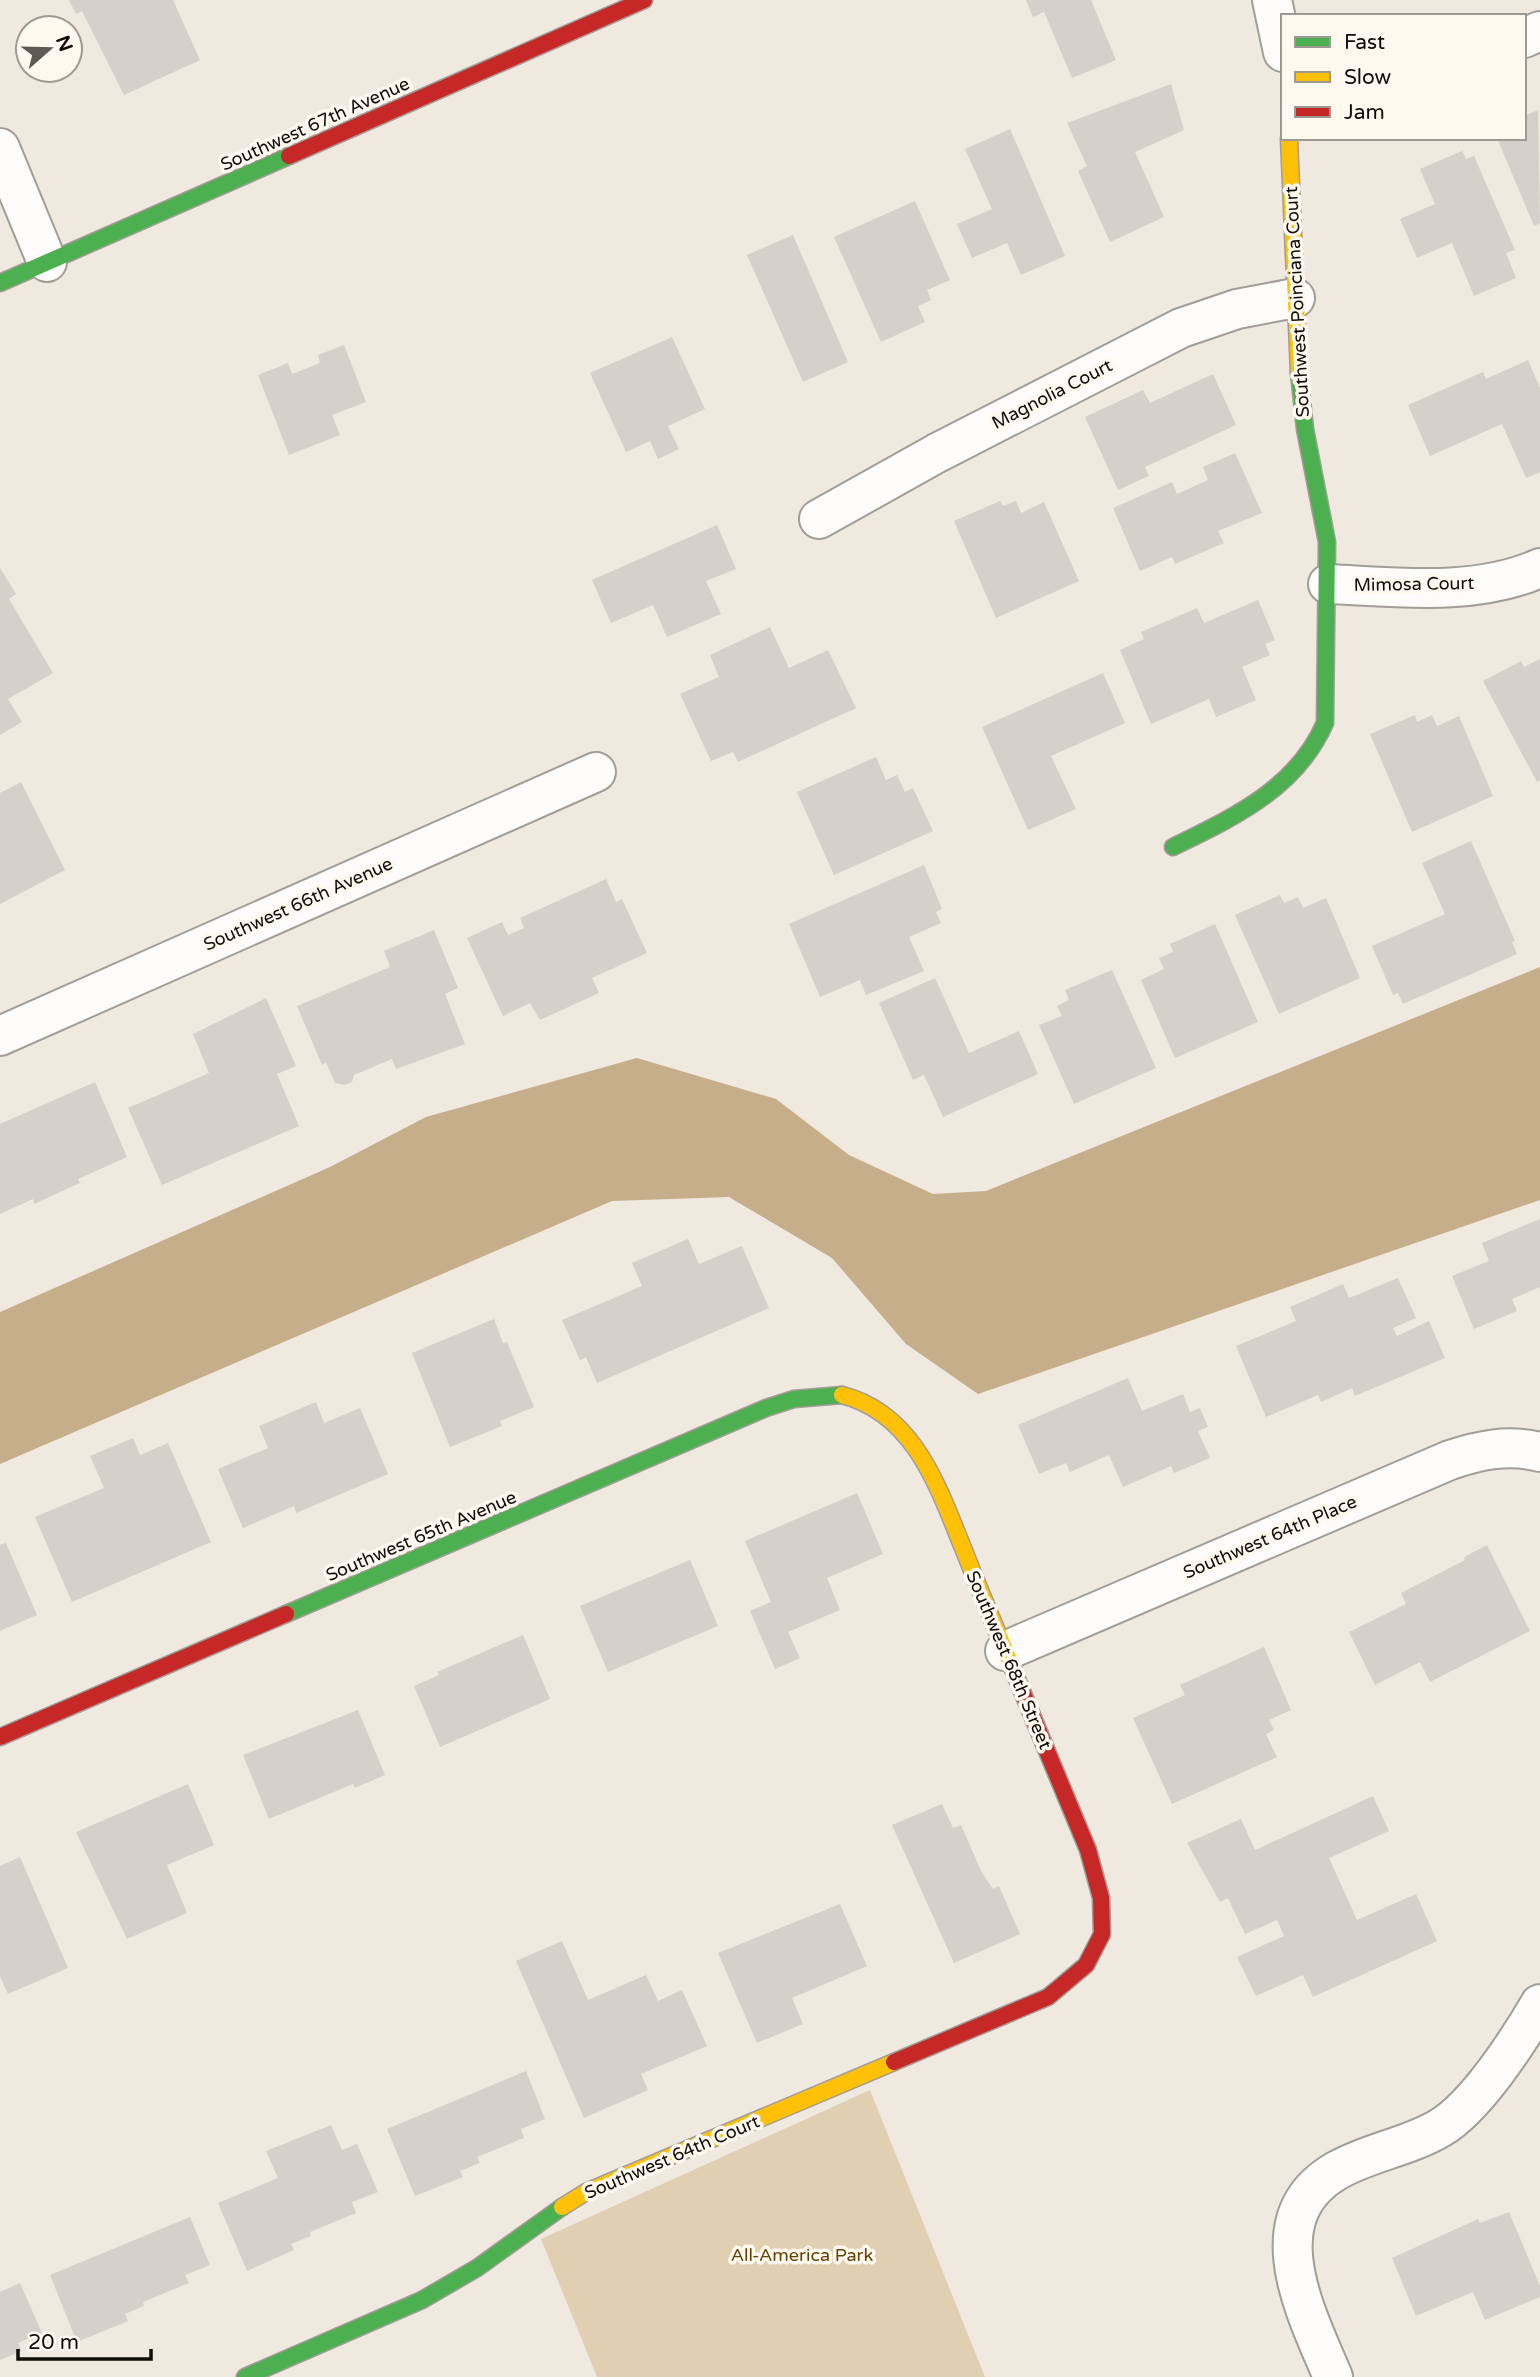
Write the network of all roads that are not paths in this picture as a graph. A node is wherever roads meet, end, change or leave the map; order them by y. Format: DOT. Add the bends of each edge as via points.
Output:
graph roads {
  1 [pos="645,0"];
  2 [pos="1272,0"];
  3 [pos="1281,43"];
  4 [pos="1289,140"];
  5 [pos="0,148"];
  6 [pos="47,262"];
  7 [pos="0,283"];
  8 [pos="1295,298"];
  9 [pos="819,519"];
  10 [pos="1540,568"];
  11 [pos="1328,584"];
  12 [pos="597,772"];
  13 [pos="1172,847"];
  14 [pos="0,1036"];
  15 [pos="863,1400"];
  16 [pos="1540,1452"];
  17 [pos="1005,1651"];
  18 [pos="0,1737"];
  19 [pos="1100,1947"];
  20 [pos="1540,2004"];
  21 [pos="245,2377"];
  22 [pos="1333,2377"];
  1 -- 6 [label="street, Southwest 67th Avenue"];
  2 -- 3 [label="street"];
  4 -- 8 [label="street, Southwest Poinciana Court"];
  5 -- 6 [label="street"];
  6 -- 7 [label="street, Southwest 67th Avenue"];
  8 -- 9 [label="street, Magnolia Court" via="1237,309 1181,328"];
  8 -- 11 [label="street, Southwest Poinciana Court" via="1305,429 1327,542"];
  10 -- 11 [label="street, Mimosa Court" via="1495,582 1437,587"];
  11 -- 13 [label="street, Southwest Poinciana Court" via="1327,693 1318,745 1306,763 1278,786"];
  12 -- 14 [label="street, Southwest 66th Avenue"];
  15 -- 17 [label="street, Southwest 68th Street" via="882,1409 931,1472"];
  15 -- 18 [label="street, Southwest 65th Avenue" via="832,1395 785,1401"];
  16 -- 17 [label="street, Southwest 64th Place" via="1498,1447 1450,1460"];
  17 -- 19 [label="street, Southwest 68th Street" via="1088,1850 1103,1909"];
  19 -- 21 [label="street, Southwest 64th Court" via="1073,1980 1048,1997 586,2192 475,2269 339,2338"];
  20 -- 22 [label="street" via="1503,2060 1453,2119 1336,2171 1308,2195 1299,2210 1292,2247 1297,2281"];
}
